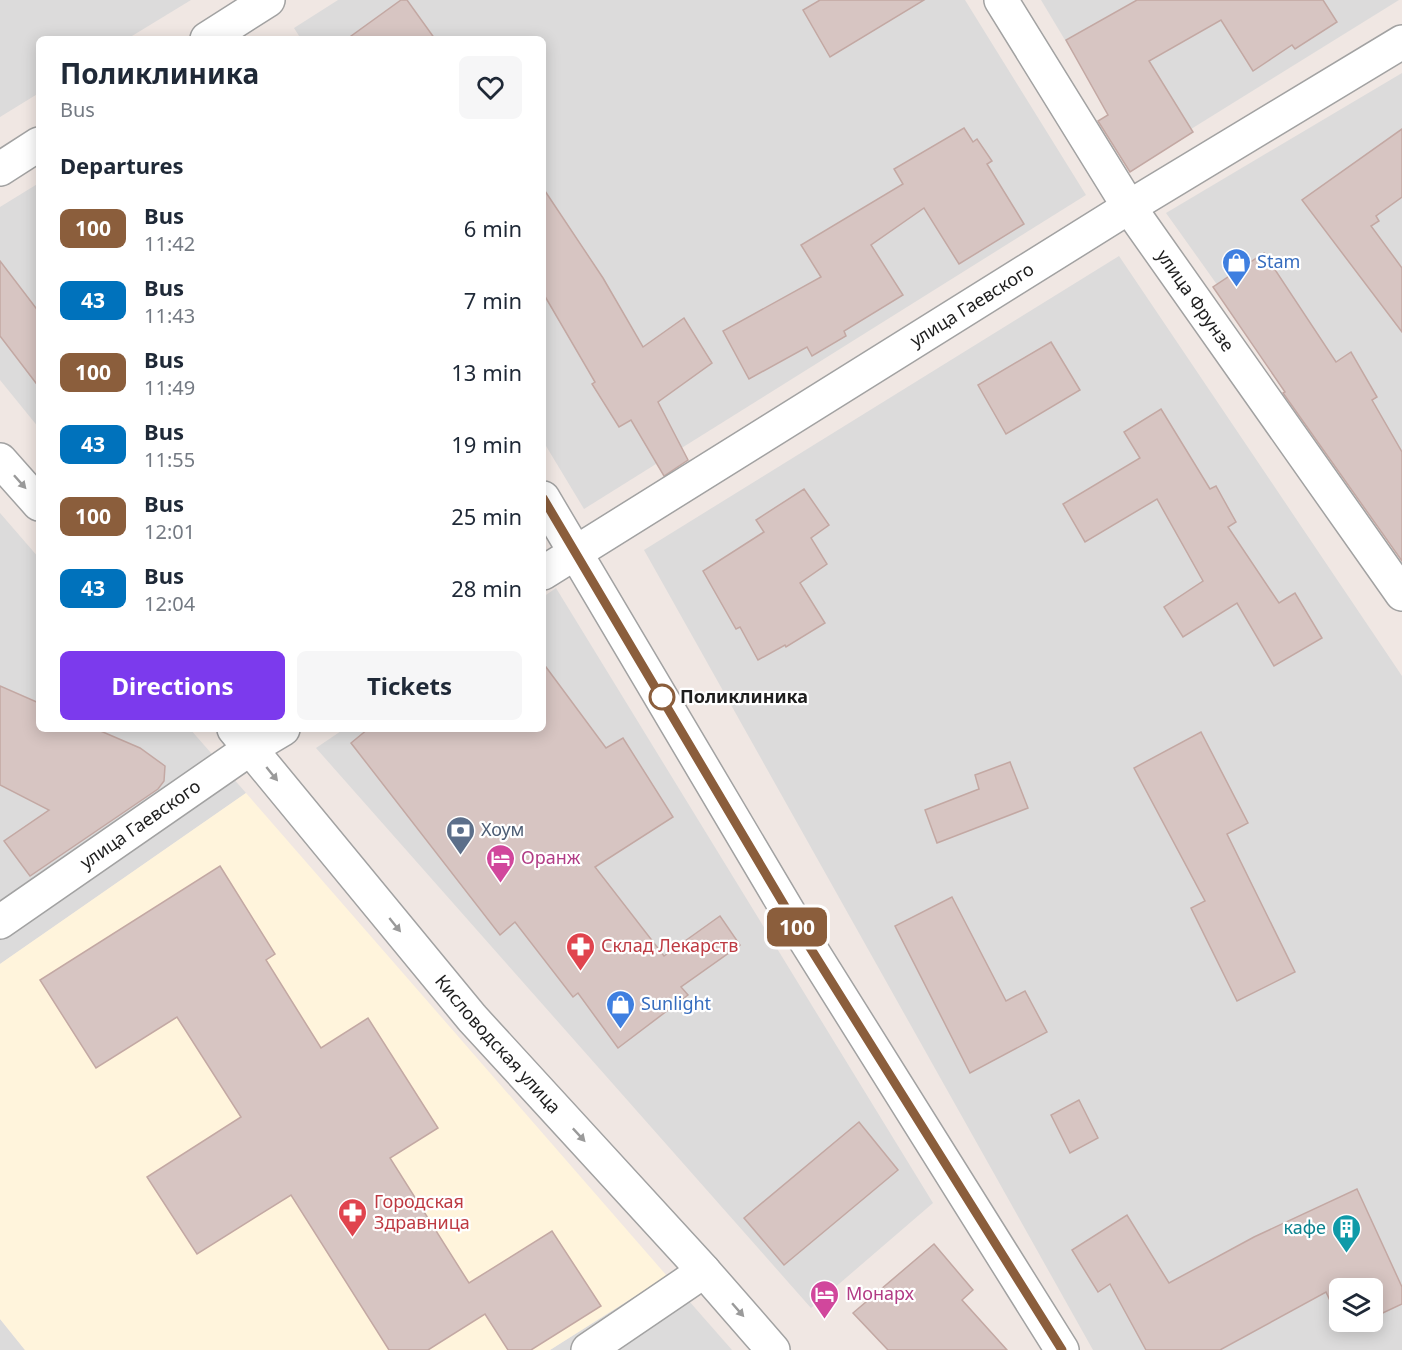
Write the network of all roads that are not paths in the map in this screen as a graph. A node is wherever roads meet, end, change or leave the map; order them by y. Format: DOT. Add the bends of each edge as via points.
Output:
graph roads {
  1 [pos="1001,0"];
  2 [pos="253,13"];
  3 [pos="212,36"];
  4 [pos="1402,42"];
  5 [pos="36,146"];
  6 [pos="0,169"];
  7 [pos="1129,207"];
  8 [pos="0,460"];
  9 [pos="36,501"];
  10 [pos="546,503"];
  11 [pos="577,552"];
  12 [pos="546,571"];
  13 [pos="1402,594"];
  14 [pos="271,732"];
  15 [pos="243,739"];
  16 [pos="0,922"];
  17 [pos="704,1270"];
  18 [pos="588,1350"];
  19 [pos="773,1350"];
  20 [pos="1062,1350"];
  1 -- 7 [label="street, улица Фрунзе"];
  2 -- 3 [label="street"];
  4 -- 7 [label="street, улица Гаевского"];
  5 -- 6 [label="street"];
  7 -- 11 [label="street, улица Гаевского"];
  7 -- 13 [label="street, улица Фрунзе"];
  8 -- 9 [label="street, one-way"];
  10 -- 11 [label="street"];
  11 -- 12 [label="street, улица Гаевского"];
  11 -- 20 [label="street" via="799,930"];
  14 -- 15 [label="street, улица Гаевского"];
  15 -- 16 [label="street, улица Гаевского"];
  15 -- 17 [label="street, Кисловодская улица, one-way" via="472,1018"];
  17 -- 18 [label="street"];
  17 -- 19 [label="street, Кисловодская улица, one-way"];
}
